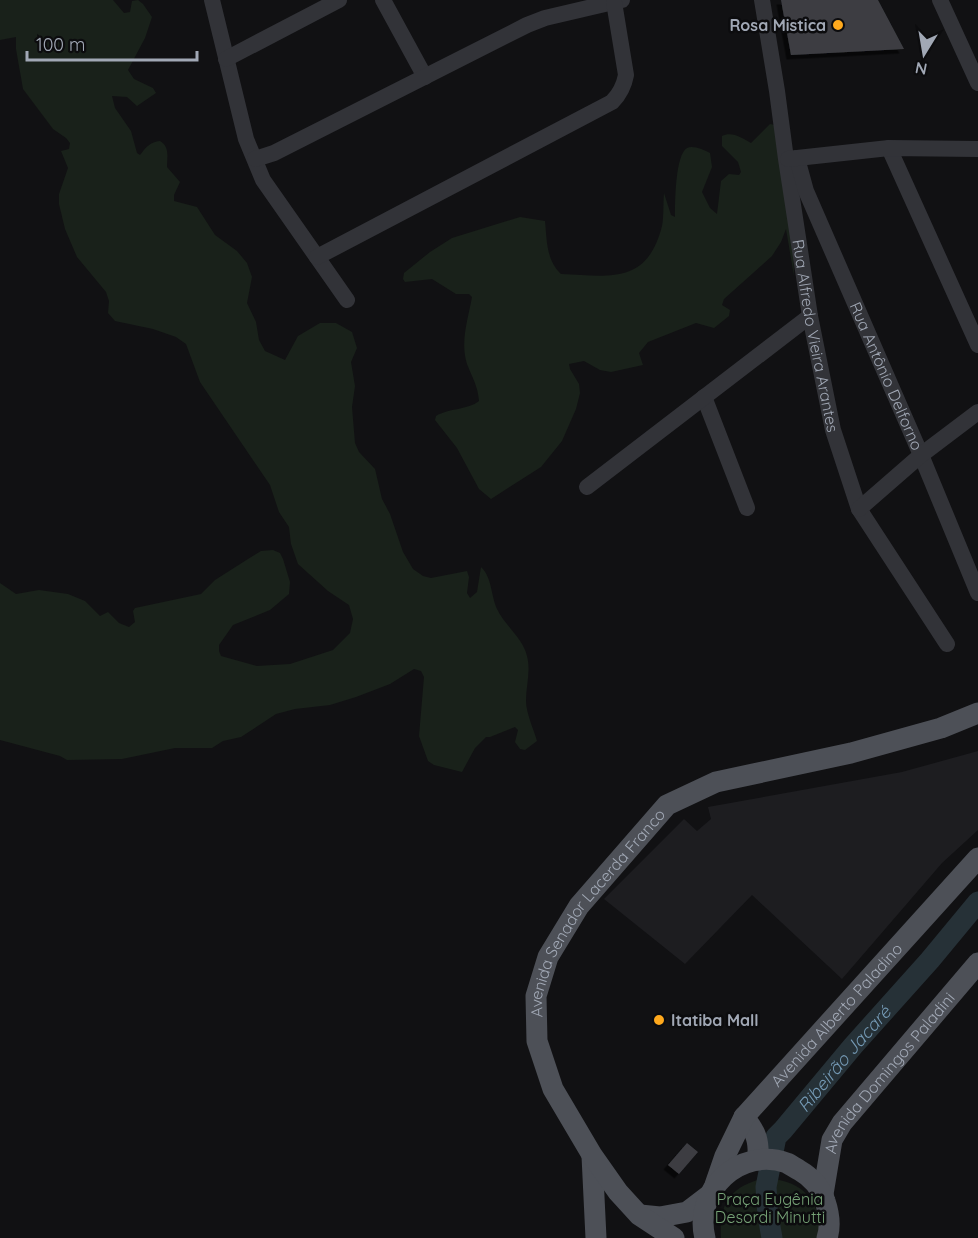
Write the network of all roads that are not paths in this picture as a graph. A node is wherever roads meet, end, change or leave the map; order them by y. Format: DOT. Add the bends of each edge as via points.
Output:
graph roads {
  1 [pos="212,0"];
  2 [pos="339,0"];
  3 [pos="383,0"];
  4 [pos="762,0"];
  5 [pos="940,0"];
  6 [pos="618,1"];
  7 [pos="226,59"];
  8 [pos="425,77"];
  9 [pos="978,83"];
  10 [pos="889,148"];
  11 [pos="978,149"];
  12 [pos="791,158"];
  13 [pos="255,159"];
  14 [pos="317,257"];
  15 [pos="347,300"];
  16 [pos="810,316"];
  17 [pos="978,345"];
  18 [pos="704,397"];
  19 [pos="978,411"];
  20 [pos="921,455"];
  21 [pos="586,487"];
  22 [pos="747,508"];
  23 [pos="859,509"];
  24 [pos="978,593"];
  25 [pos="947,644"];
  26 [pos="978,713"];
  27 [pos="978,858"];
  28 [pos="978,963"];
  29 [pos="744,1118"];
  30 [pos="592,1155"];
  31 [pos="760,1160"];
  32 [pos="823,1194"];
  33 [pos="709,1198"];
  34 [pos="639,1215"];
  35 [pos="596,1238"];
  36 [pos="674,1238"];
  37 [pos="683,1238"];
  38 [pos="705,1238"];
  39 [pos="827,1238"];
  1 -- 7 [label="street"];
  2 -- 7 [label="street"];
  3 -- 8 [label="street"];
  4 -- 12 [label="street, Rua Alfredo Vieira Arantes"];
  5 -- 9 [label="street"];
  6 -- 8 [label="street" via="527,25"];
  6 -- 14 [label="street" via="626,75 612,102"];
  7 -- 13 [label="street" via="246,139"];
  8 -- 13 [label="street"];
  10 -- 11 [label="street"];
  10 -- 12 [label="street"];
  10 -- 17 [label="street"];
  12 -- 16 [label="street, Rua Alfredo Vieira Arantes"];
  12 -- 20 [label="street, Rua Antônio Delforno"];
  13 -- 14 [label="street" via="263,180"];
  14 -- 15 [label="street"];
  16 -- 18 [label="street"];
  16 -- 23 [label="street, Rua Alfredo Vieira Arantes" via="833,430"];
  18 -- 21 [label="street"];
  18 -- 22 [label="street"];
  19 -- 20 [label="street"];
  20 -- 23 [label="street"];
  20 -- 24 [label="street, Rua Antônio Delforno"];
  23 -- 25 [label="street, Rua Alfredo Vieira Arantes"];
  26 -- 30 [label="main road, Avenida Senador Lacerda Franco" via="941,728 851,753 716,782 668,805 579,906 548,957 536,996 537,1041 553,1089"];
  27 -- 29 [label="main road, Avenida Alberto Paladino"];
  28 -- 32 [label="main road, Avenida Domingos Paladini" via="842,1123 832,1140"];
  29 -- 31 [label="main road" via="759,1145"];
  29 -- 33 [label="main road, Avenida Alberto Paladino"];
  30 -- 34 [label="main road, Avenida Senador Lacerda Franco"];
  30 -- 35 [label="main road"];
  31 -- 32 [label="main road" via="788,1163 808,1176"];
  31 -- 33 [label="main road" via="728,1172"];
  32 -- 39 [label="main road, Avenida Domingos Paladini" via="829,1214"];
  33 -- 34 [label="main road" via="687,1212 660,1217"];
  33 -- 37 [label="main road, Avenida Alberto Paladino"];
  33 -- 38 [label="main road"];
  34 -- 36 [label="main road, Avenida Senador Lacerda Franco"];
}
